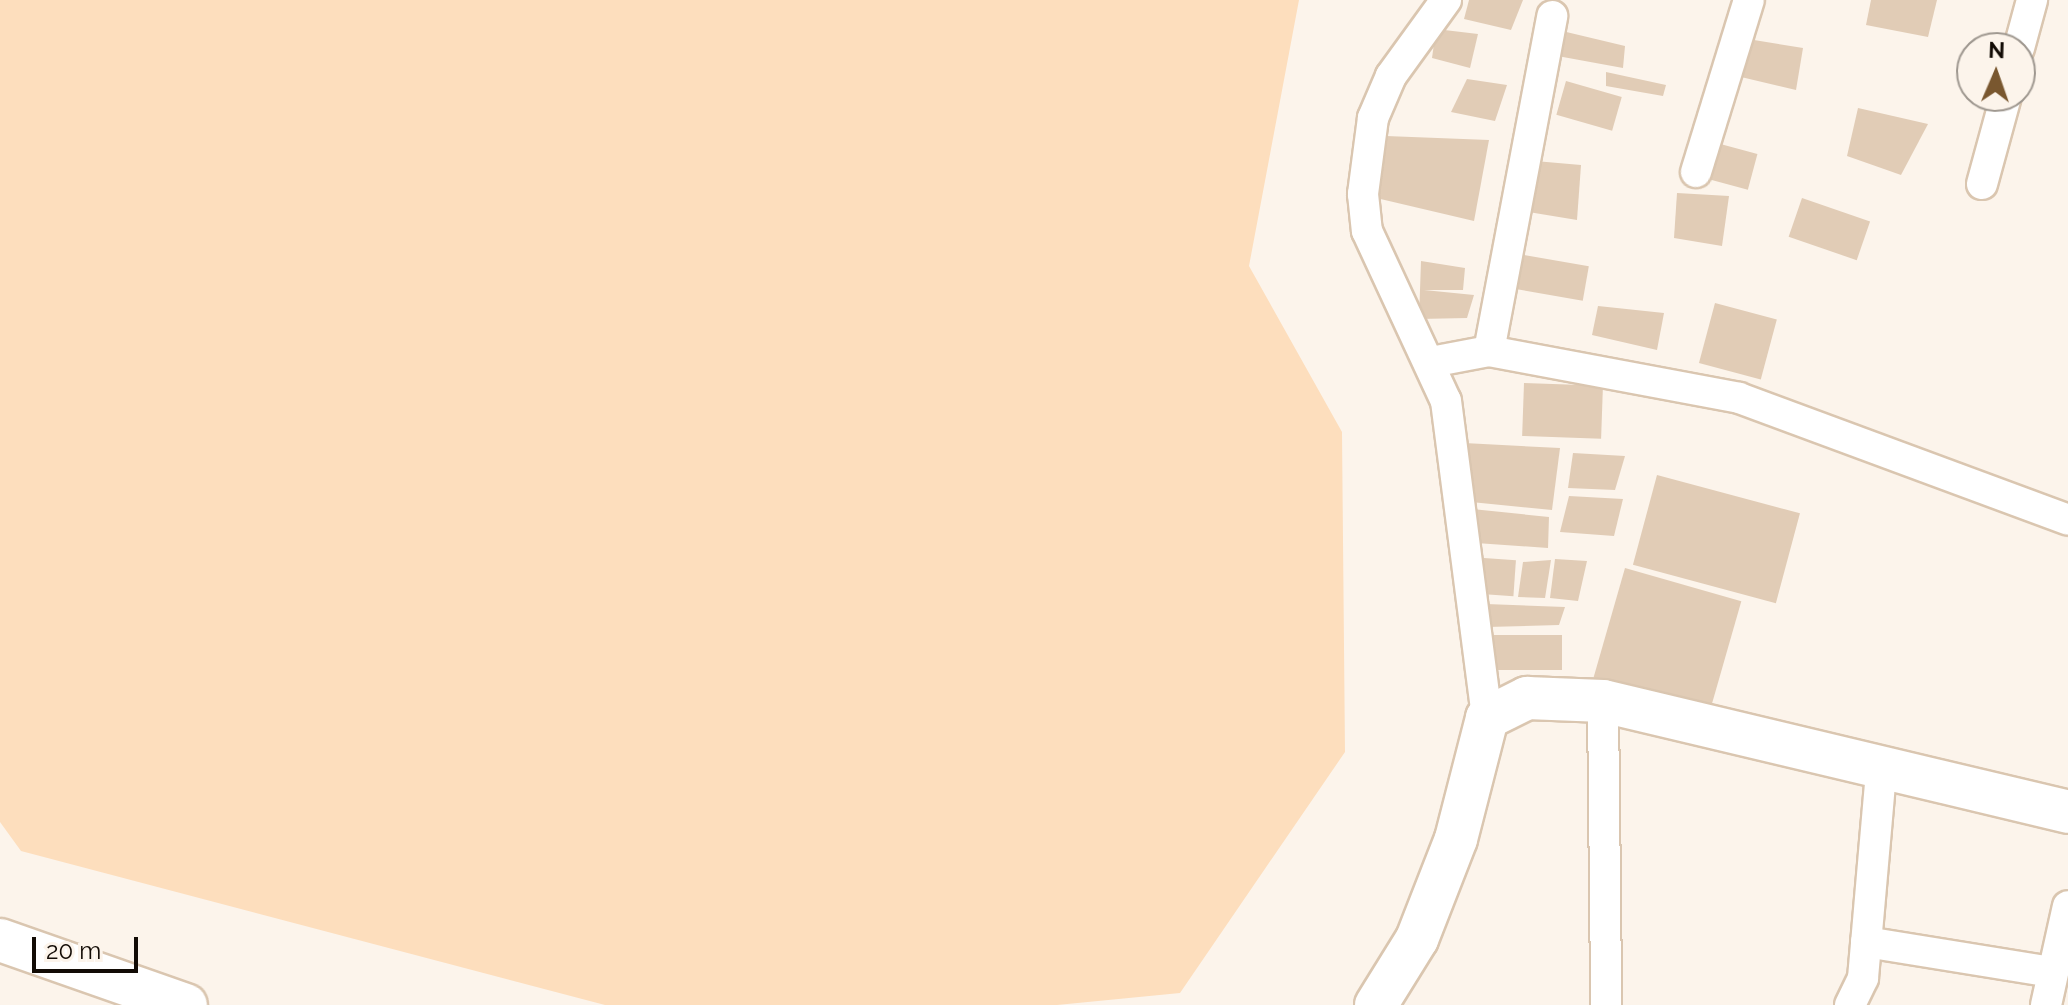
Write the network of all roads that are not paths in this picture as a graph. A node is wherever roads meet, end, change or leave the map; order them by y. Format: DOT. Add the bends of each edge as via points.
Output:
graph roads {
  1 [pos="1446,0"];
  2 [pos="1749,0"];
  3 [pos="2032,0"];
  4 [pos="1552,16"];
  5 [pos="2023,32"];
  6 [pos="2002,112"];
  7 [pos="1696,172"];
  8 [pos="1982,184"];
  9 [pos="1489,351"];
  10 [pos="1431,362"];
  11 [pos="2068,520"];
  12 [pos="1603,701"];
  13 [pos="1487,718"];
  14 [pos="1881,772"];
  15 [pos="2068,812"];
  16 [pos="2068,906"];
  17 [pos="0,940"];
  18 [pos="1866,942"];
  19 [pos="2052,972"];
  20 [pos="186,1005"];
  21 [pos="1376,1005"];
  22 [pos="1606,1005"];
  23 [pos="1850,1005"];
  24 [pos="2046,1005"];
  1 -- 10 [label="street" via="1391,76 1373,118 1363,194 1367,231"];
  2 -- 7 [label="street"];
  3 -- 5 [label="street"];
  4 -- 9 [label="street"];
  6 -- 8 [label="street"];
  9 -- 10 [label="street"];
  9 -- 11 [label="street" via="1739,398"];
  10 -- 13 [label="street" via="1457,446"];
  12 -- 13 [label="main road" via="1527,698"];
  12 -- 14 [label="main road"];
  12 -- 22 [label="street"];
  13 -- 21 [label="main road" via="1456,839 1417,939"];
  14 -- 15 [label="main road"];
  14 -- 18 [label="street"];
  16 -- 19 [label="street"];
  17 -- 20 [label="main road"];
  18 -- 19 [label="street"];
  18 -- 23 [label="street" via="1863,978"];
  19 -- 24 [label="street"];
}
